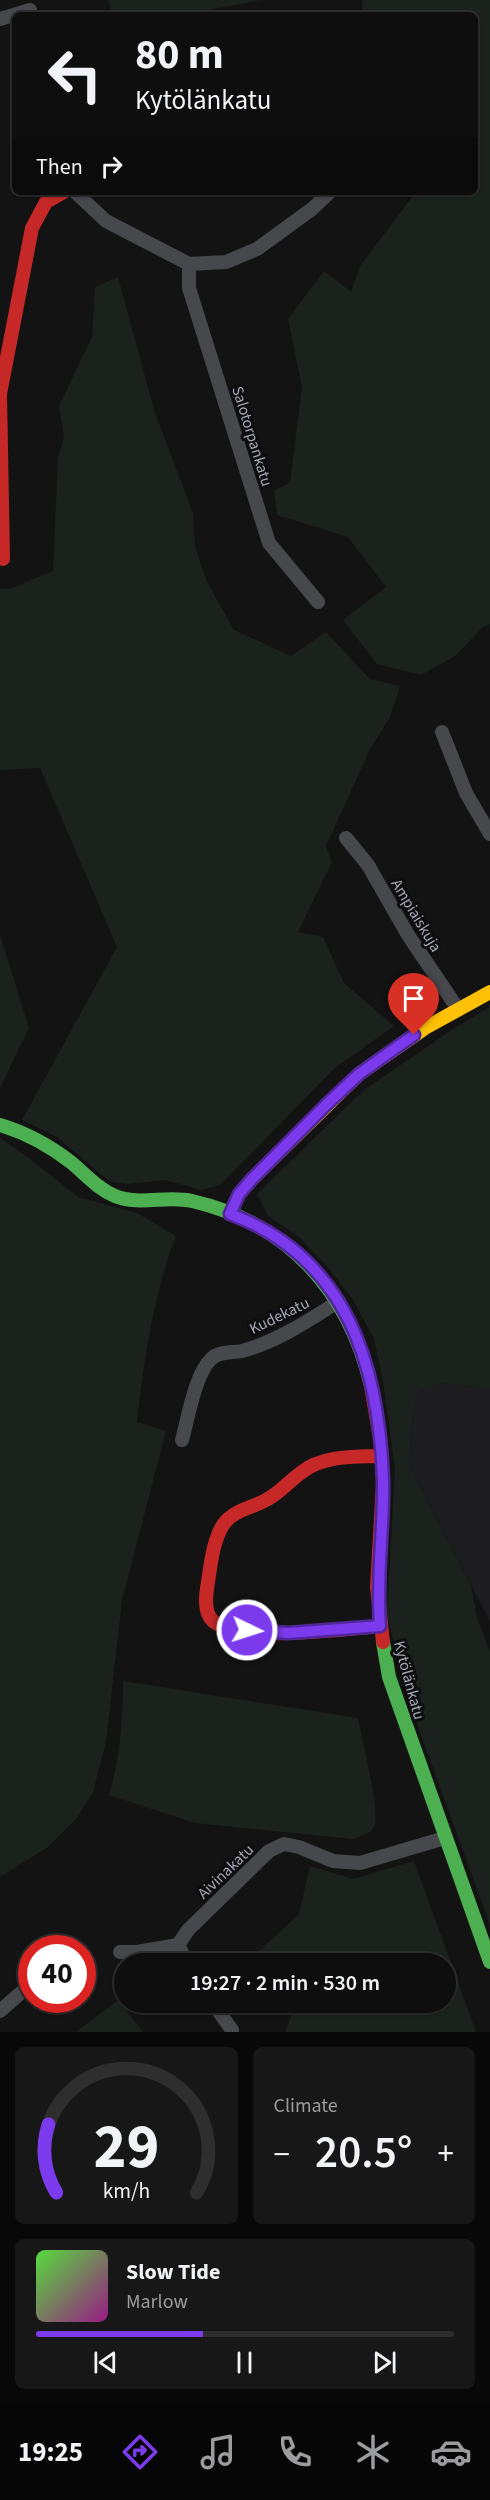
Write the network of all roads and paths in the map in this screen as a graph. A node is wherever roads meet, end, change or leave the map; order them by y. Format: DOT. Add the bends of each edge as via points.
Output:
graph roads {
  1 [pos="59,195"];
  2 [pos="78,195"];
  3 [pos="327,195"];
  4 [pos="189,264"];
  5 [pos="3,559"];
  6 [pos="318,602"];
  7 [pos="442,732"];
  8 [pos="490,834"];
  9 [pos="346,838"];
  10 [pos="490,992"];
  11 [pos="458,1009"];
  12 [pos="0,1125"];
  13 [pos="230,1214"];
  14 [pos="339,1301"];
  15 [pos="182,1440"];
  16 [pos="381,1456"];
  17 [pos="380,1626"];
  18 [pos="445,1838"];
  19 [pos="178,1945"];
  20 [pos="120,1952"];
  21 [pos="182,1953"];
  22 [pos="490,1962"];
  23 [pos="18,1995"];
  24 [pos="0,2011"];
  25 [pos="220,2013"];
  26 [pos="232,2030"];
  1 -- 5 [label="street" via="46,202 32,228 0,394"];
  2 -- 4 [label="street" via="106,221"];
  3 -- 4 [label="street" via="257,249 225,262"];
  4 -- 6 [label="street, Salotorpankatu" via="189,288 269,543"];
  7 -- 8 [label="street" via="466,793"];
  9 -- 11 [label="street, Ampiaiskuja" via="368,865 408,935"];
  10 -- 11 [label="street"];
  11 -- 13 [label="street" via="359,1074 252,1179 239,1194"];
  12 -- 13 [label="street, Kytölänkatu" via="24,1132 52,1149 116,1197 137,1201 185,1199"];
  13 -- 14 [label="street, Kytölänkatu" via="251,1222 290,1248 325,1281"];
  14 -- 15 [label="street, Kudekatu" via="270,1341 212,1358 203,1372"];
  14 -- 16 [label="street, Kytölänkatu" via="352,1323 368,1371"];
  16 -- 17 [label="street, Kytölänkatu" via="377,1588"];
  16 -- 17 [label="street" via="321,1463 306,1469 270,1498 233,1515 219,1532 206,1593 207,1610 214,1622 231,1628 288,1633"];
  17 -- 18 [label="street, Kytölänkatu" via="389,1677"];
  18 -- 19 [label="street, Aivinakatu" via="360,1863 333,1861 284,1844 269,1851 195,1923"];
  18 -- 22 [label="street, Kytölänkatu"];
  19 -- 20 [label="street"];
  19 -- 21 [label="street"];
  23 -- 24 [label="street"];
  25 -- 26 [label="street"];
}
